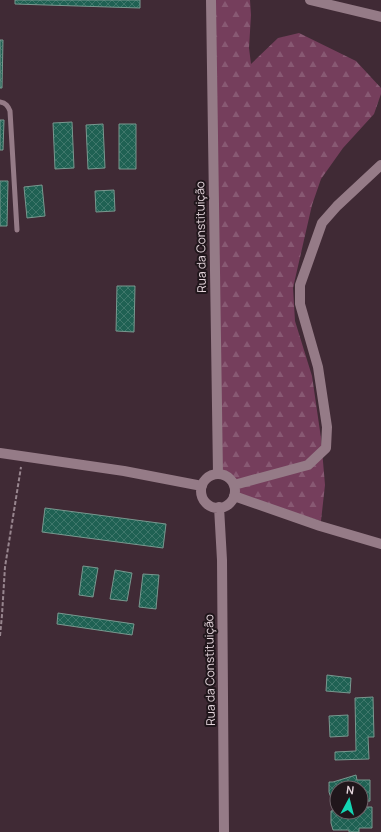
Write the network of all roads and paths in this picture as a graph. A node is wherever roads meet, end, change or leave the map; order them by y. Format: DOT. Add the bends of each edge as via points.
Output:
graph roads {
  1 [pos="211,0"];
  2 [pos="310,0"];
  3 [pos="381,17"];
  4 [pos="0,102"];
  5 [pos="381,165"];
  6 [pos="18,230"];
  7 [pos="0,453"];
  8 [pos="22,456"];
  9 [pos="218,474"];
  10 [pos="234,485"];
  11 [pos="202,486"];
  12 [pos="234,496"];
  13 [pos="218,507"];
  14 [pos="381,544"];
  15 [pos="0,636"];
  16 [pos="224,832"];
  1 -- 9 [label="street, Rua da Constituição"];
  2 -- 3 [label="street"];
  4 -- 6 [label="lane" via="10,111"];
  5 -- 10 [label="street" via="322,223 300,285 300,304 318,367 327,427 326,448 308,465"];
  7 -- 8 [label="street"];
  8 -- 11 [label="street"];
  8 -- 15 [label="path" via="5,568"];
  9 -- 10 [label="street" via="228,477"];
  9 -- 11 [label="street" via="208,477"];
  10 -- 12 [label="street"];
  11 -- 13 [label="street" via="201,492 206,502"];
  12 -- 13 [label="street" via="227,505"];
  12 -- 14 [label="street"];
  13 -- 16 [label="street, Rua da Constituição" via="222,560"];
}
